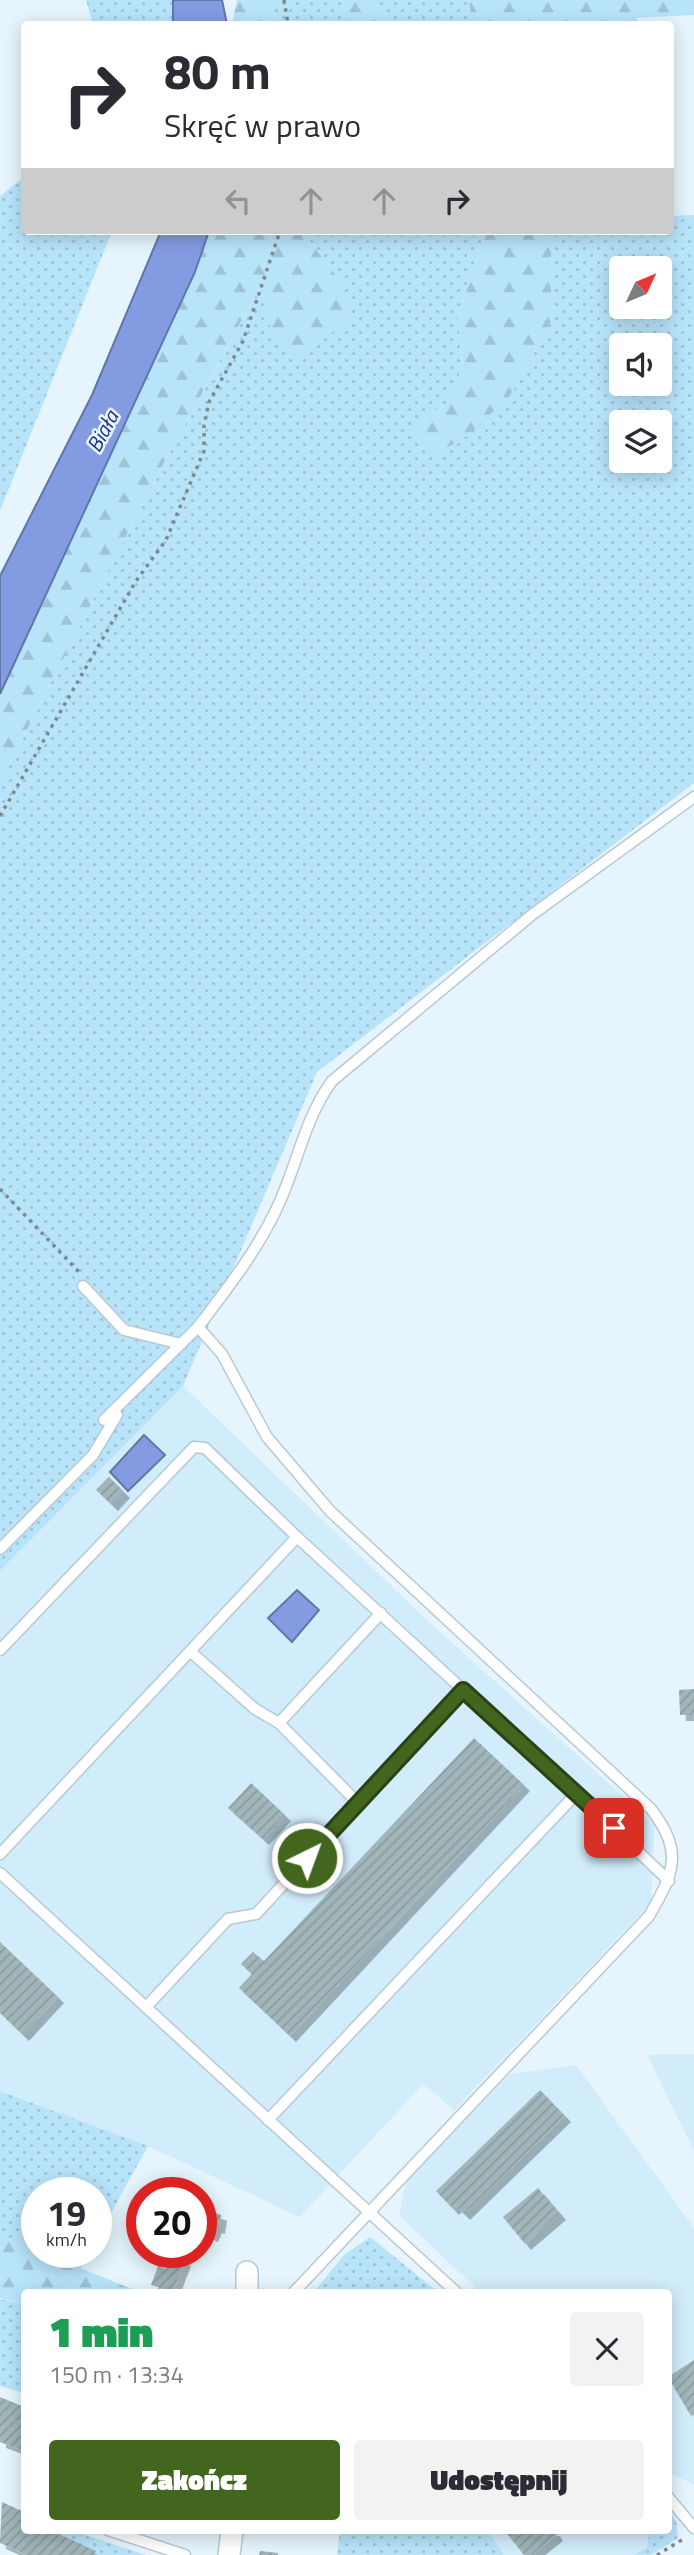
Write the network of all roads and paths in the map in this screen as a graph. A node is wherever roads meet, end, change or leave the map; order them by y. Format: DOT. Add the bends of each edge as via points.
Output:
graph roads {
  1 [pos="284,0"];
  2 [pos="288,21"];
  3 [pos="279,235"];
  4 [pos="694,797"];
  5 [pos="0,816"];
  6 [pos="0,1189"];
  7 [pos="83,1286"];
  8 [pos="198,1326"];
  9 [pos="181,1344"];
  10 [pos="113,1411"];
  11 [pos="104,1420"];
  12 [pos="297,1537"];
  13 [pos="0,1549"];
  14 [pos="381,1614"];
  15 [pos="0,1650"];
  16 [pos="191,1652"];
  17 [pos="463,1690"];
  18 [pos="279,1723"];
  19 [pos="577,1793"];
  20 [pos="358,1803"];
  21 [pos="0,1854"];
  22 [pos="0,1873"];
  23 [pos="669,1881"];
  24 [pos="147,2006"];
  25 [pos="268,2120"];
  26 [pos="368,2213"];
  27 [pos="297,2289"];
  28 [pos="453,2289"];
  29 [pos="672,2502"];
  30 [pos="694,2528"];
  31 [pos="694,2533"];
  32 [pos="120,2534"];
  33 [pos="232,2534"];
  34 [pos="185,2555"];
  35 [pos="229,2555"];
  36 [pos="657,2555"];
  1 -- 2 [label="path"];
  3 -- 5 [label="path" via="243,341 209,402 204,451 166,540 136,581"];
  4 -- 8 [label="lane" via="533,914 332,1081 318,1100 277,1208 251,1256"];
  6 -- 7 [label="path" via="85,1278"];
  7 -- 9 [label="lane" via="124,1330"];
  8 -- 9 [label="lane"];
  8 -- 23 [label="lane" via="222,1354 267,1437 330,1511 651,1809 666,1830 674,1862"];
  9 -- 10 [label="lane"];
  10 -- 11 [label="lane"];
  10 -- 13 [label="lane" via="117,1415 93,1455"];
  12 -- 14 [label="lane"];
  12 -- 15 [label="lane" via="205,1448 194,1447"];
  12 -- 16 [label="lane"];
  14 -- 17 [label="lane"];
  14 -- 18 [label="lane"];
  16 -- 18 [label="lane" via="255,1709"];
  16 -- 21 [label="lane"];
  17 -- 19 [label="lane"];
  17 -- 20 [label="lane"];
  18 -- 20 [label="lane"];
  19 -- 23 [label="lane"];
  19 -- 25 [label="lane"];
  20 -- 24 [label="lane" via="256,1914 228,1919"];
  22 -- 24 [label="lane"];
  23 -- 26 [label="lane" via="649,1916"];
  24 -- 25 [label="lane"];
  25 -- 26 [label="lane"];
  26 -- 27 [label="lane"];
  26 -- 28 [label="lane"];
  29 -- 30 [label="lane"];
  31 -- 36 [label="path"];
  32 -- 34 [label="lane"];
  33 -- 35 [label="street"];
}
